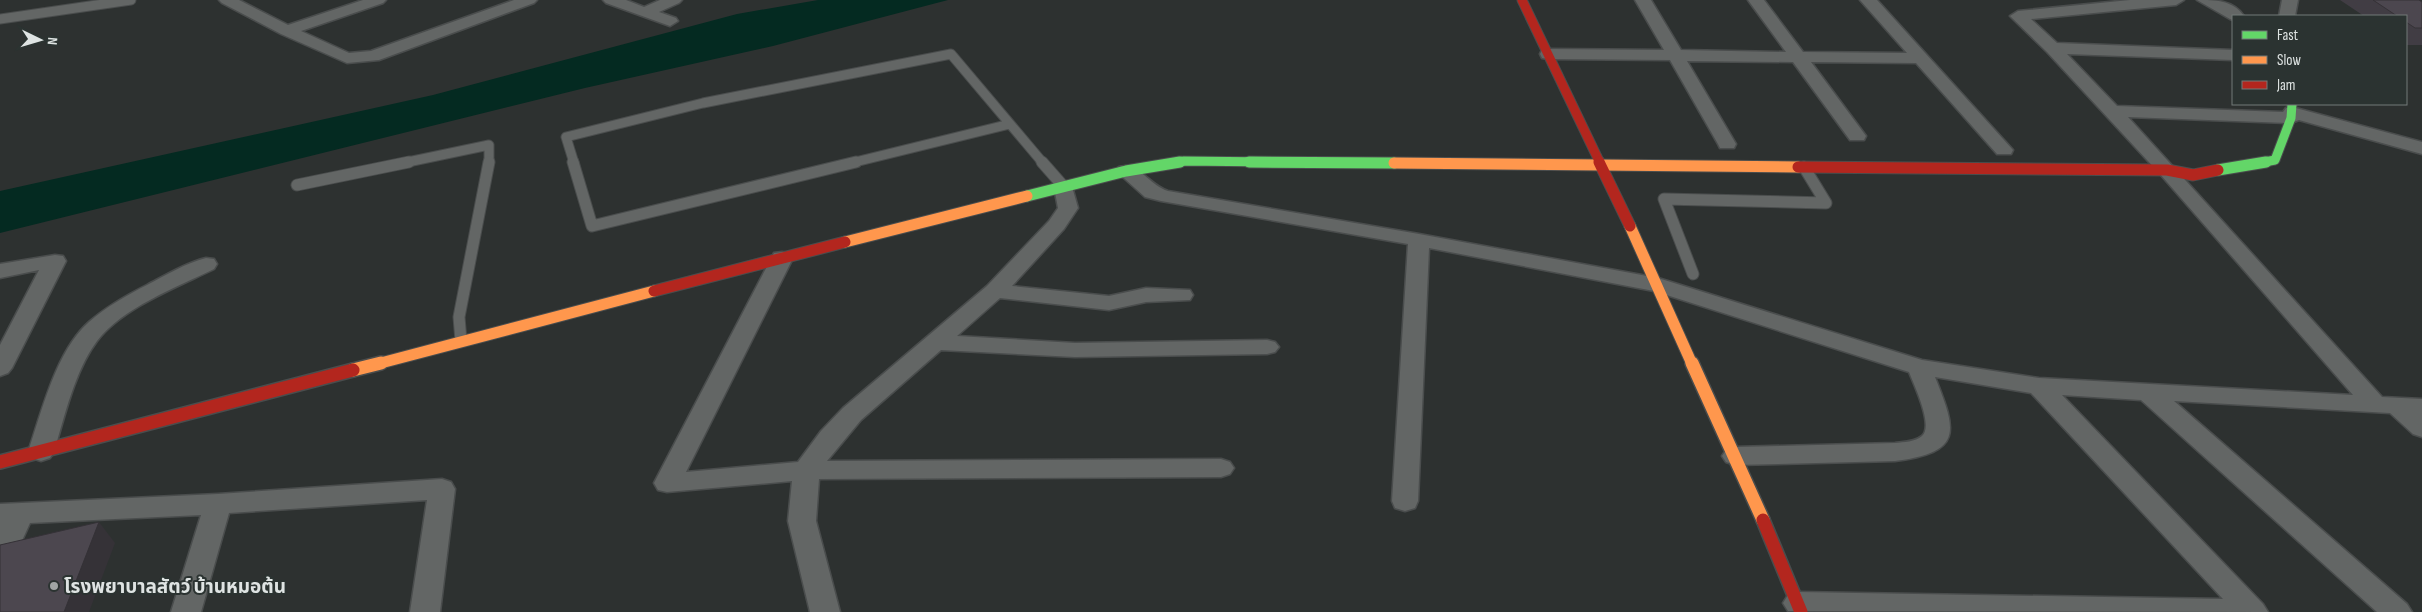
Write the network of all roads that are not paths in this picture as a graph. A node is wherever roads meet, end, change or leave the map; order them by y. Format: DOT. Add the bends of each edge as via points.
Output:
graph roads {
  1 [pos="131,0"];
  2 [pos="229,0"];
  3 [pos="378,0"];
  4 [pos="528,0"];
  5 [pos="610,0"];
  6 [pos="674,0"];
  7 [pos="1522,0"];
  8 [pos="1643,0"];
  9 [pos="1756,0"];
  10 [pos="1868,0"];
  11 [pos="2176,0"];
  12 [pos="2205,0"];
  13 [pos="2290,0"];
  14 [pos="99,2"];
  15 [pos="645,12"];
  16 [pos="2235,15"];
  17 [pos="2287,15"];
  18 [pos="0,19"];
  19 [pos="670,21"];
  20 [pos="286,31"];
  21 [pos="2053,48"];
  22 [pos="1548,54"];
  23 [pos="2232,55"];
  24 [pos="1676,57"];
  25 [pos="1798,57"];
  26 [pos="1920,58"];
  27 [pos="2110,111"];
  28 [pos="2292,111"];
  29 [pos="1010,124"];
  30 [pos="1857,136"];
  31 [pos="1727,144"];
  32 [pos="2422,148"];
  33 [pos="2004,150"];
  34 [pos="1599,165"];
  35 [pos="1804,167"];
  36 [pos="2167,170"];
  37 [pos="1126,171"];
  38 [pos="297,184"];
  39 [pos="1064,187"];
  40 [pos="1419,240"];
  41 [pos="782,258"];
  42 [pos="206,264"];
  43 [pos="0,271"];
  44 [pos="1693,274"];
  45 [pos="1658,285"];
  46 [pos="995,290"];
  47 [pos="1182,296"];
  48 [pos="461,341"];
  49 [pos="935,342"];
  50 [pos="1267,347"];
  51 [pos="1919,367"];
  52 [pos="0,368"];
  53 [pos="2038,386"];
  54 [pos="2149,393"];
  55 [pos="2386,406"];
  56 [pos="2422,407"];
  57 [pos="2422,428"];
  58 [pos="41,452"];
  59 [pos="1735,456"];
  60 [pos="0,462"];
  61 [pos="1221,468"];
  62 [pos="806,470"];
  63 [pos="1405,501"];
  64 [pos="218,504"];
  65 [pos="10,513"];
  66 [pos="0,559"];
  67 [pos="1799,608"];
  68 [pos="186,612"];
  69 [pos="425,612"];
  70 [pos="825,612"];
  71 [pos="2252,612"];
  72 [pos="2397,612"];
  1 -- 14 [label="lane"];
  2 -- 20 [label="street"];
  3 -- 20 [label="street"];
  4 -- 20 [label="street" via="373,56 347,58"];
  5 -- 15 [label="street"];
  6 -- 15 [label="street"];
  7 -- 22 [label="street"];
  8 -- 24 [label="street"];
  9 -- 25 [label="street"];
  10 -- 26 [label="street"];
  11 -- 21 [label="street" via="2018,16"];
  12 -- 16 [label="street"];
  13 -- 17 [label="street"];
  14 -- 18 [label="lane"];
  15 -- 19 [label="street"];
  21 -- 23 [label="street"];
  21 -- 27 [label="street"];
  22 -- 24 [label="street"];
  22 -- 34 [label="street"];
  24 -- 25 [label="street"];
  24 -- 31 [label="street"];
  25 -- 26 [label="street"];
  25 -- 30 [label="street"];
  26 -- 33 [label="street"];
  27 -- 28 [label="street"];
  27 -- 36 [label="street"];
  28 -- 32 [label="street"];
  28 -- 36 [label="street" via="2275,160 2193,175"];
  29 -- 29 [label="lane" via="592,226 566,137 703,104 951,54"];
  29 -- 39 [label="lane"];
  34 -- 35 [label="street"];
  34 -- 37 [label="street" via="1184,161"];
  34 -- 45 [label="street"];
  35 -- 36 [label="street"];
  35 -- 44 [label="lane" via="1826,203 1664,199"];
  36 -- 55 [label="street"];
  37 -- 39 [label="street"];
  37 -- 40 [label="street" via="1152,193 1168,197"];
  38 -- 48 [label="lane" via="490,145 459,317"];
  39 -- 41 [label="street"];
  39 -- 46 [label="street" via="1068,208 1058,225"];
  40 -- 45 [label="street"];
  40 -- 63 [label="street"];
  41 -- 48 [label="street"];
  41 -- 62 [label="street" via="667,483"];
  42 -- 58 [label="street" via="134,302 87,337"];
  43 -- 52 [label="street" via="55,261"];
  45 -- 51 [label="street"];
  45 -- 59 [label="street"];
  46 -- 47 [label="street" via="1109,303 1146,295"];
  46 -- 49 [label="street"];
  48 -- 58 [label="street"];
  49 -- 50 [label="street" via="1075,350"];
  49 -- 62 [label="street" via="852,414"];
  51 -- 53 [label="street"];
  51 -- 59 [label="street" via="1940,428 1937,439 1928,447 1917,451"];
  53 -- 54 [label="street"];
  53 -- 71 [label="street"];
  54 -- 55 [label="street"];
  54 -- 72 [label="street"];
  55 -- 56 [label="street"];
  55 -- 57 [label="street"];
  58 -- 60 [label="street"];
  59 -- 67 [label="street"];
  61 -- 62 [label="street"];
  62 -- 70 [label="street" via="802,521"];
  64 -- 65 [label="street"];
  64 -- 68 [label="street"];
  64 -- 69 [label="street" via="442,489"];
  65 -- 66 [label="street"];
  67 -- 71 [label="street"];
}
